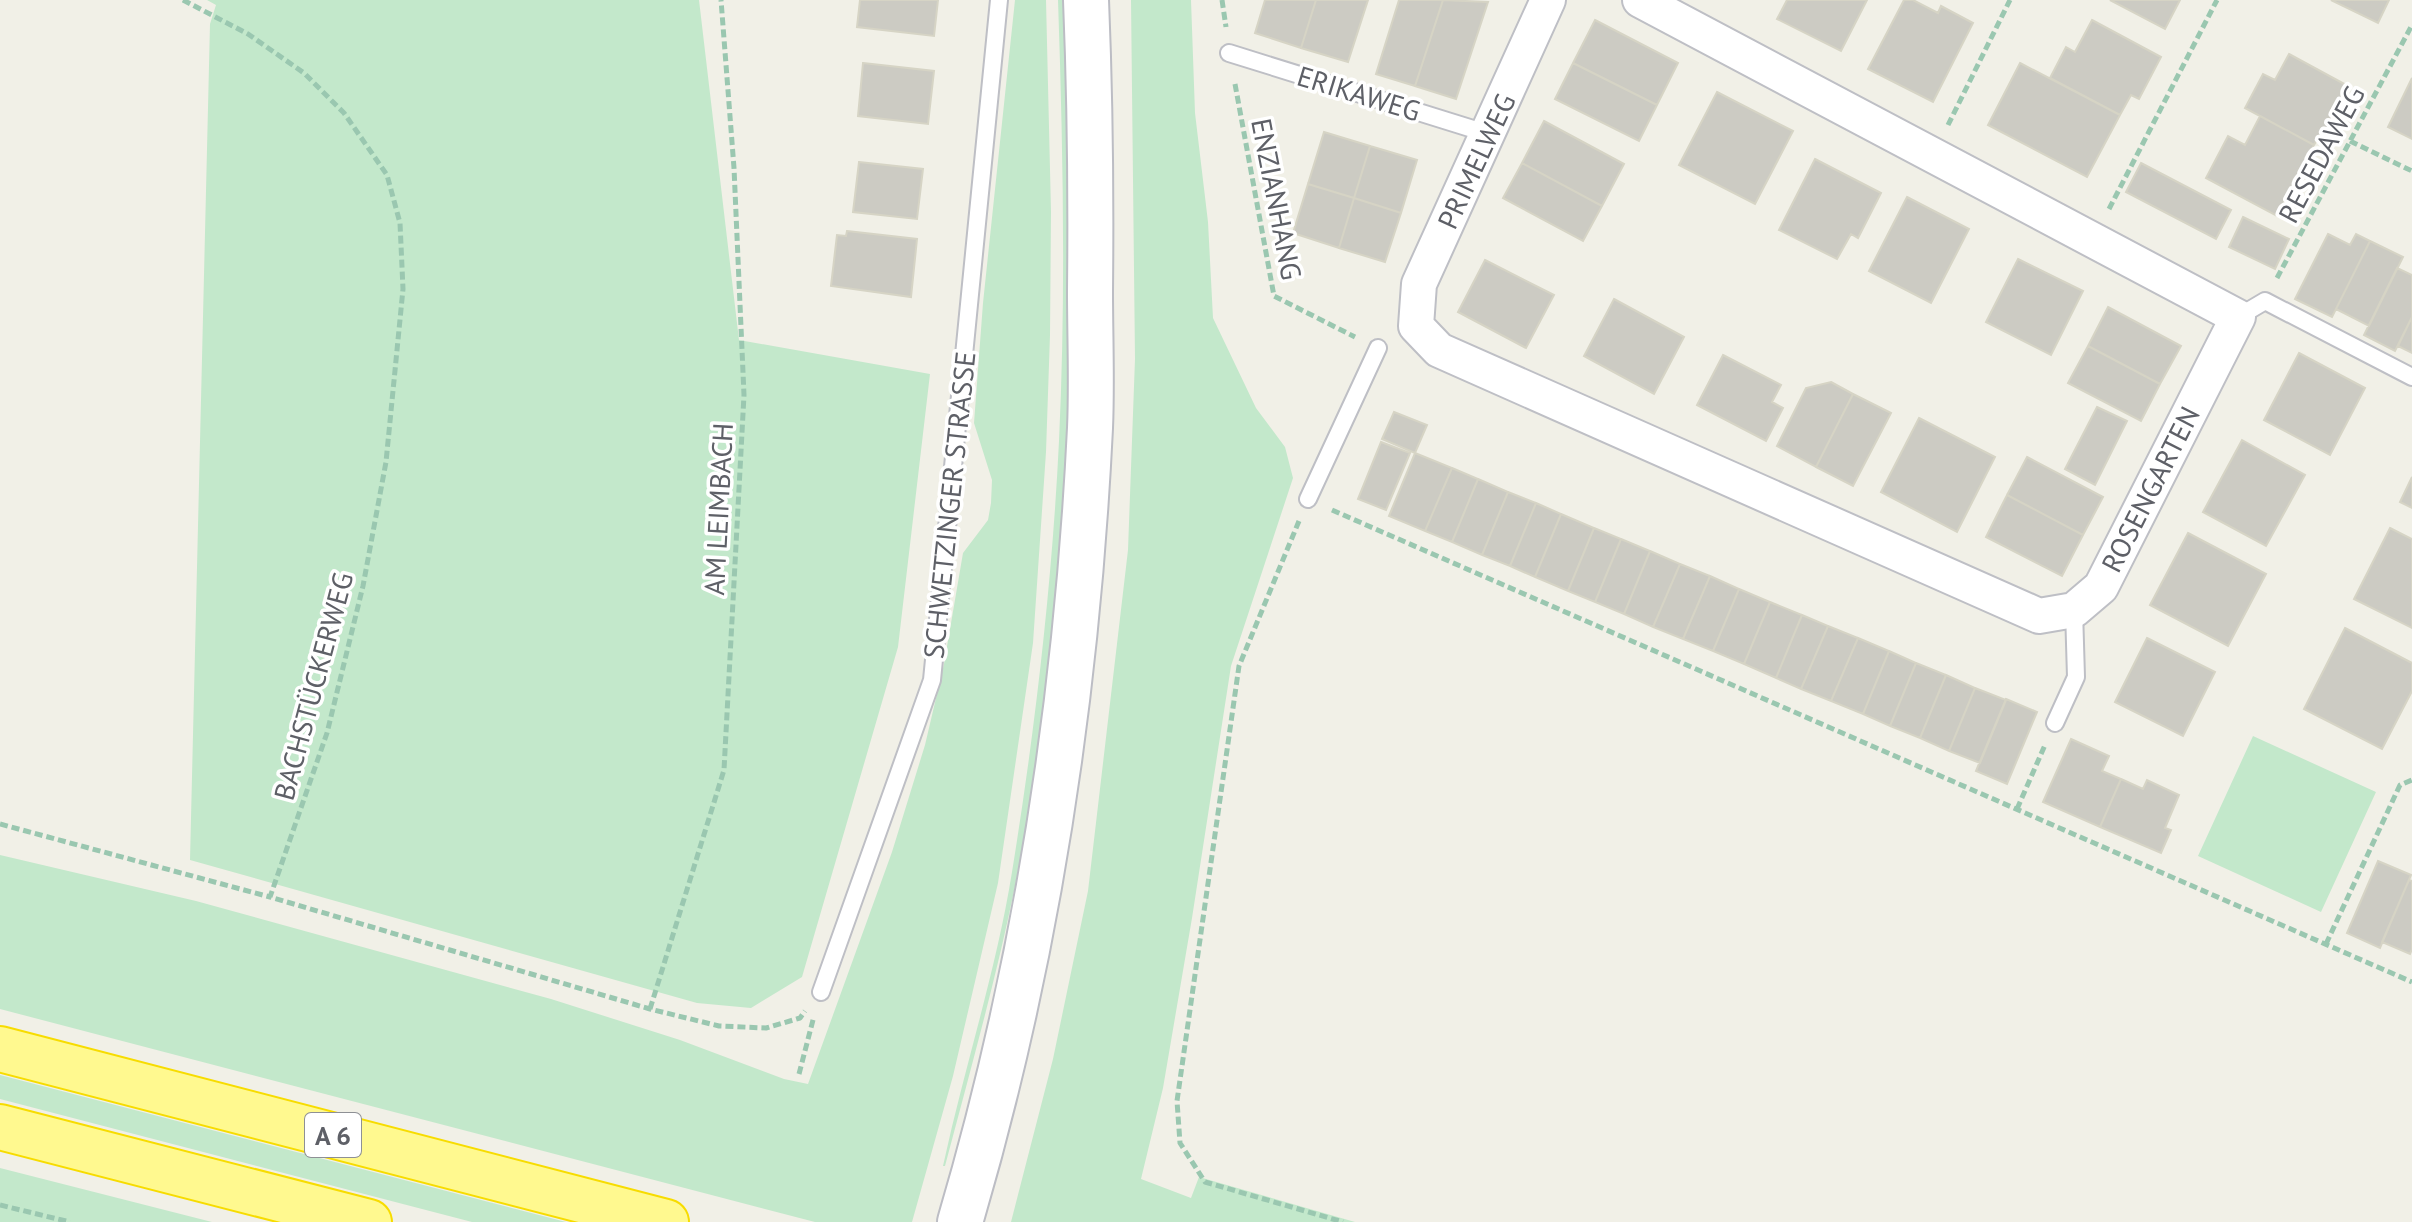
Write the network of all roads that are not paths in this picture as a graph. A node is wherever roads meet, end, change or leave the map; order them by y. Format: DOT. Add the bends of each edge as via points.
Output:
graph roads {
  1 [pos="999,0"];
  2 [pos="1086,0"];
  3 [pos="1548,0"];
  4 [pos="1640,0"];
  5 [pos="1229,53"];
  6 [pos="1489,134"];
  7 [pos="2252,309"];
  8 [pos="1378,348"];
  9 [pos="2412,377"];
  10 [pos="1308,499"];
  11 [pos="2074,610"];
  12 [pos="2055,723"];
  13 [pos="821,992"];
  14 [pos="0,1049"];
  15 [pos="0,1127"];
  16 [pos="963,1210"];
  17 [pos="369,1222"];
  18 [pos="666,1222"];
  1 -- 13 [label="lane, SCHWETZINGER STRASSE" via="932,680"];
  2 -- 16 [label="main road" via="1090,425 1079,593 1042,869"];
  3 -- 6 [label="street, PRIMELWEG"];
  4 -- 7 [label="street" via="2093,241"];
  5 -- 6 [label="lane, ERIKAWEG"];
  6 -- 11 [label="street, PRIMELWEG" via="1419,284 1416,326 1439,350 2039,616"];
  7 -- 9 [label="lane"];
  7 -- 11 [label="street, ROSENGARTEN" via="2101,587"];
  8 -- 10 [label="lane"];
  11 -- 12 [label="lane" via="2076,677"];
  14 -- 18 [label="highway, A 6"];
  15 -- 17 [label="highway"];
}
